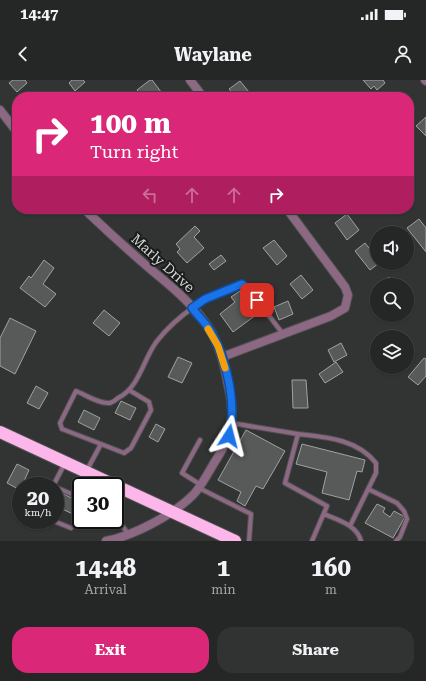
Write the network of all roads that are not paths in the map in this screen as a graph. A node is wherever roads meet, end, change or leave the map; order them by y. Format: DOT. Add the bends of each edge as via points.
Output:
graph roads {
  1 [pos="190,80"];
  2 [pos="199,92"];
  3 [pos="0,110"];
  4 [pos="12,126"];
  5 [pos="89,214"];
  6 [pos="291,214"];
  7 [pos="192,308"];
  8 [pos="283,334"];
  9 [pos="222,357"];
  10 [pos="129,390"];
  11 [pos="231,423"];
  12 [pos="0,432"];
  13 [pos="298,434"];
  14 [pos="200,440"];
  15 [pos="101,444"];
  16 [pos="65,462"];
  17 [pos="86,472"];
  18 [pos="58,477"];
  19 [pos="95,477"];
  20 [pos="200,486"];
  21 [pos="368,489"];
  22 [pos="124,491"];
  23 [pos="172,512"];
  24 [pos="324,514"];
  25 [pos="64,525"];
  26 [pos="350,526"];
  27 [pos="71,528"];
  28 [pos="124,528"];
  29 [pos="129,534"];
  30 [pos="106,541"];
  31 [pos="235,541"];
  32 [pos="249,541"];
  33 [pos="312,541"];
  34 [pos="361,541"];
  35 [pos="396,541"];
  1 -- 2 [label="street"];
  3 -- 4 [label="street"];
  5 -- 7 [label="street, Marly Drive"];
  6 -- 8 [label="street" via="345,287 348,295 345,308"];
  7 -- 8 [label="lane" via="205,299 242,284"];
  7 -- 9 [label="street, Marly Drive" via="211,332"];
  7 -- 10 [label="lane" via="157,342"];
  8 -- 9 [label="street"];
  9 -- 11 [label="street, Marly Drive" via="232,405"];
  10 -- 15 [label="lane" via="149,402 151,410 131,448 124,453"];
  10 -- 15 [label="lane" via="111,403 76,391 70,402 60,423 62,429"];
  11 -- 13 [label="lane"];
  11 -- 20 [label="street, Marly Drive" via="226,442"];
  12 -- 16 [label="highway"];
  13 -- 21 [label="lane" via="337,439 372,457 377,467"];
  13 -- 24 [label="lane" via="285,483 327,506"];
  14 -- 20 [label="lane" via="182,473"];
  15 -- 17 [label="lane"];
  16 -- 17 [label="highway"];
  16 -- 18 [label="lane"];
  17 -- 19 [label="highway"];
  20 -- 23 [label="street, Marly Drive"];
  20 -- 32 [label="lane" via="251,514"];
  21 -- 26 [label="lane"];
  21 -- 35 [label="lane" via="397,503 404,511 407,519"];
  22 -- 23 [label="highway"];
  23 -- 29 [label="street, Marly Drive"];
  23 -- 31 [label="highway"];
  24 -- 26 [label="lane"];
  24 -- 33 [label="lane"];
  25 -- 27 [label="lane"];
  26 -- 34 [label="lane" via="360,536"];
  28 -- 29 [label="lane"];
  29 -- 30 [label="street, Marly Drive"];
}
